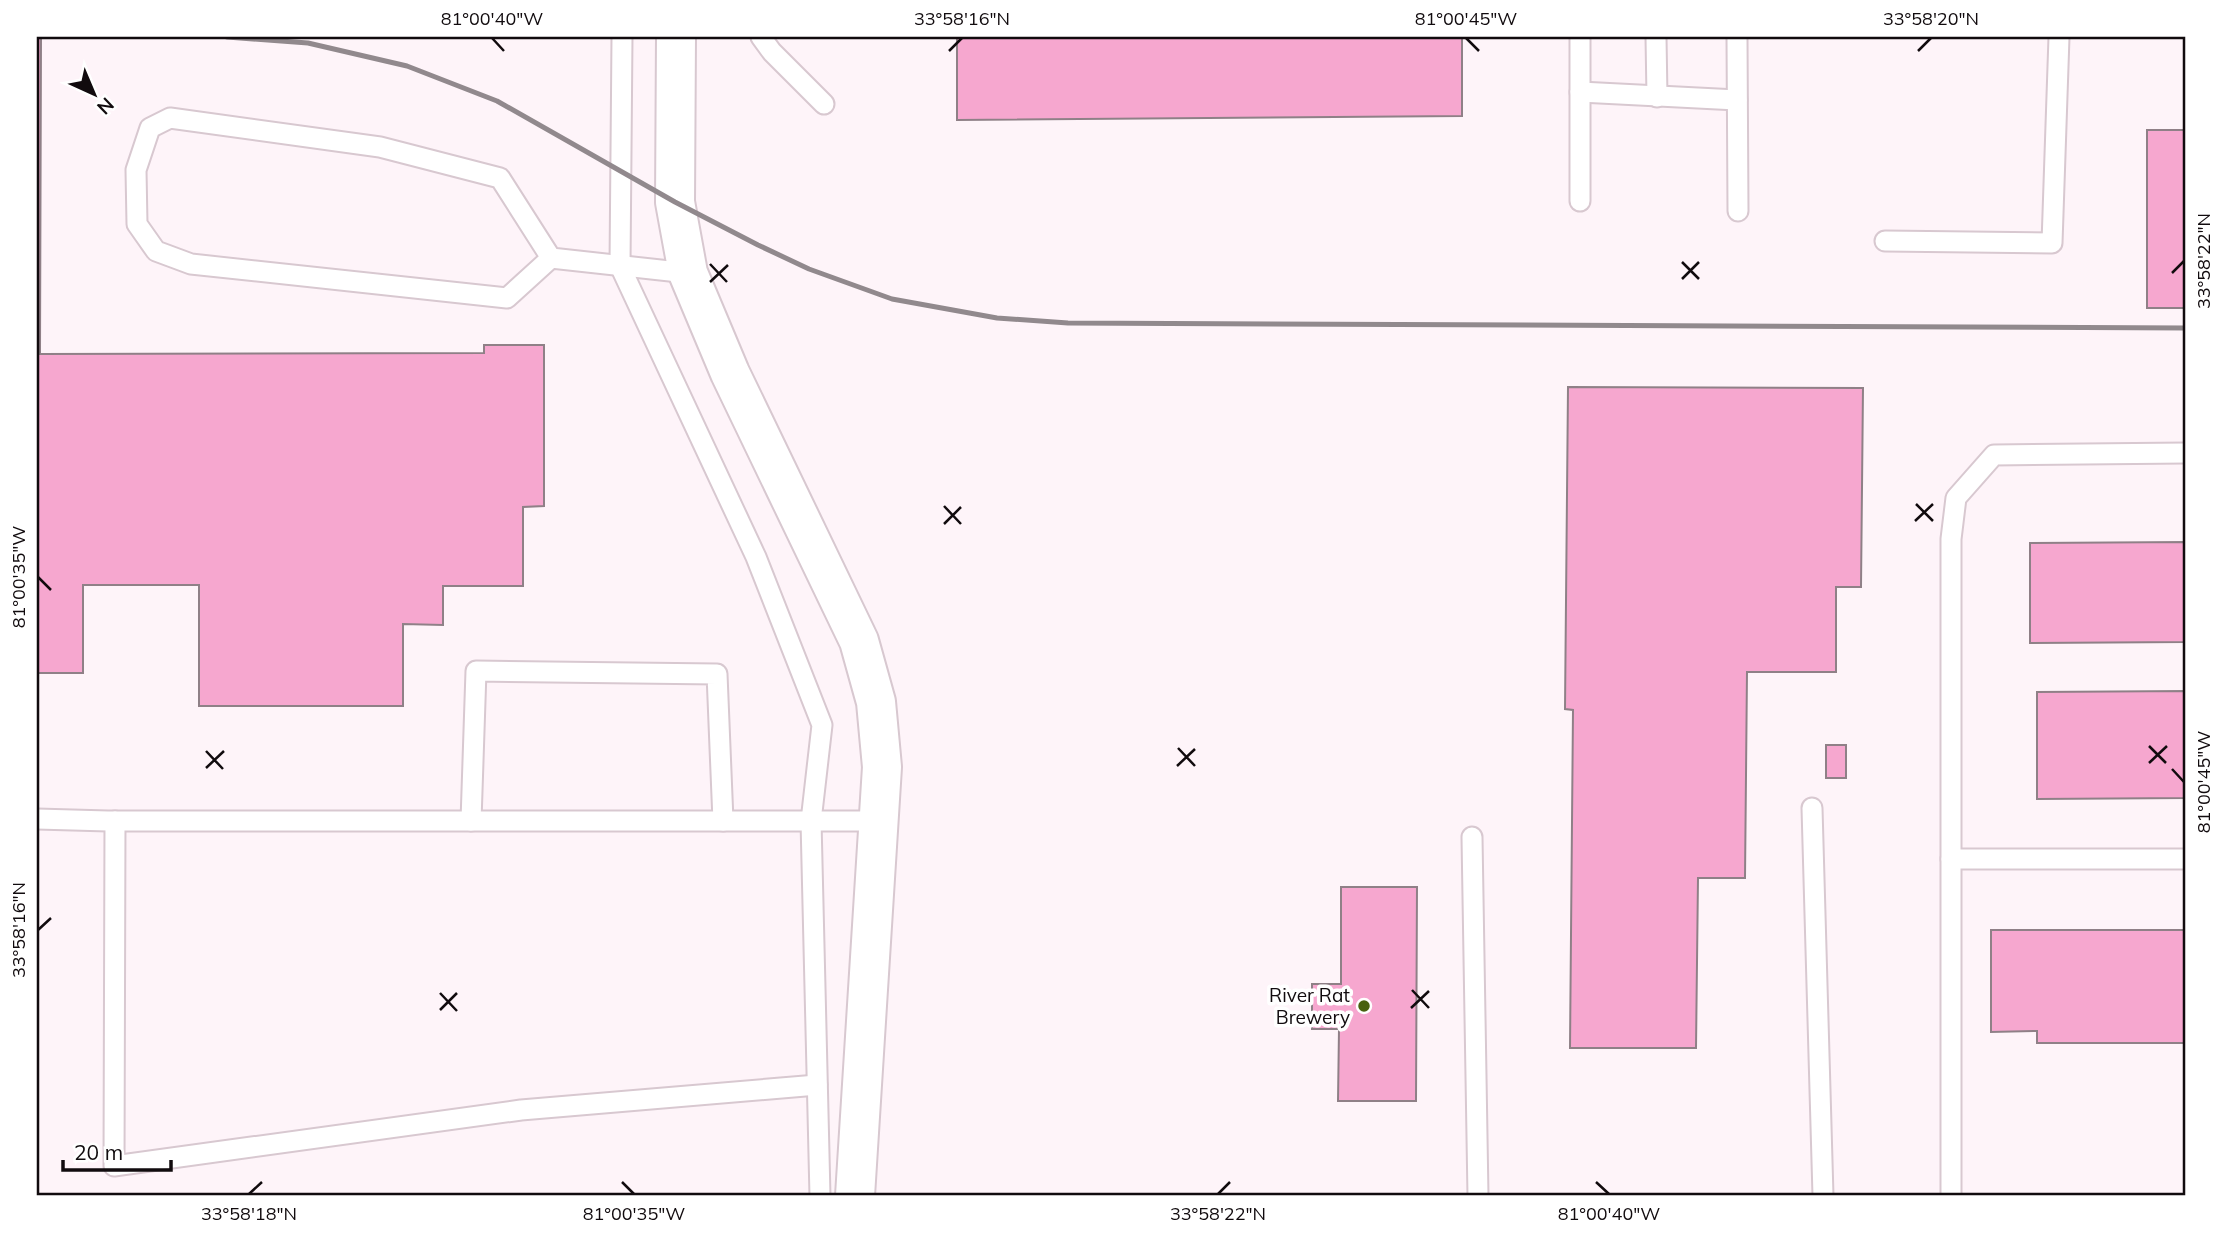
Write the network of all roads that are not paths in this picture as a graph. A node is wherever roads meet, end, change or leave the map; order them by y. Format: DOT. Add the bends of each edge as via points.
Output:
graph roads {
  1 [pos="622,37"];
  2 [pos="676,37"];
  3 [pos="761,37"];
  4 [pos="1580,37"];
  5 [pos="1656,37"];
  6 [pos="1737,37"];
  7 [pos="2059,37"];
  8 [pos="1580,92"];
  9 [pos="1657,97"];
  10 [pos="1737,100"];
  11 [pos="824,104"];
  12 [pos="1580,201"];
  13 [pos="1738,211"];
  14 [pos="1885,241"];
  15 [pos="551,258"];
  16 [pos="620,266"];
  17 [pos="688,273"];
  18 [pos="2186,453"];
  19 [pos="1812,808"];
  20 [pos="37,819"];
  21 [pos="115,821"];
  22 [pos="471,821"];
  23 [pos="723,821"];
  24 [pos="811,821"];
  25 [pos="879,821"];
  26 [pos="1472,836"];
  27 [pos="1951,859"];
  28 [pos="2186,859"];
  29 [pos="817,1085"];
  30 [pos="820,1196"];
  31 [pos="855,1196"];
  32 [pos="1478,1196"];
  33 [pos="1823,1196"];
  34 [pos="1951,1196"];
  1 -- 16 [label="lane"];
  2 -- 17 [label="street" via="675,202"];
  3 -- 11 [label="lane"];
  4 -- 8 [label="lane"];
  5 -- 9 [label="lane"];
  6 -- 10 [label="lane"];
  7 -- 14 [label="lane" via="2052,243"];
  8 -- 9 [label="lane"];
  8 -- 12 [label="lane"];
  9 -- 10 [label="lane"];
  10 -- 13 [label="lane"];
  15 -- 15 [label="lane" via="507,298 191,264 156,251 137,224 135,170 150,128 170,118 380,147 500,178"];
  15 -- 16 [label="lane"];
  16 -- 17 [label="lane"];
  16 -- 24 [label="lane" via="756,558 822,725"];
  17 -- 25 [label="street" via="730,373 859,641 876,702 882,767"];
  18 -- 27 [label="lane" via="1994,454 1956,498 1951,539"];
  19 -- 33 [label="lane"];
  20 -- 21 [label="lane"];
  21 -- 22 [label="lane"];
  21 -- 29 [label="lane" via="114,1166 521,1110"];
  22 -- 23 [label="lane"];
  22 -- 23 [label="lane" via="476,671 717,674"];
  23 -- 24 [label="lane"];
  24 -- 25 [label="lane"];
  24 -- 29 [label="lane"];
  25 -- 31 [label="street"];
  26 -- 32 [label="lane"];
  27 -- 28 [label="lane"];
  27 -- 34 [label="lane"];
  29 -- 30 [label="lane"];
}
